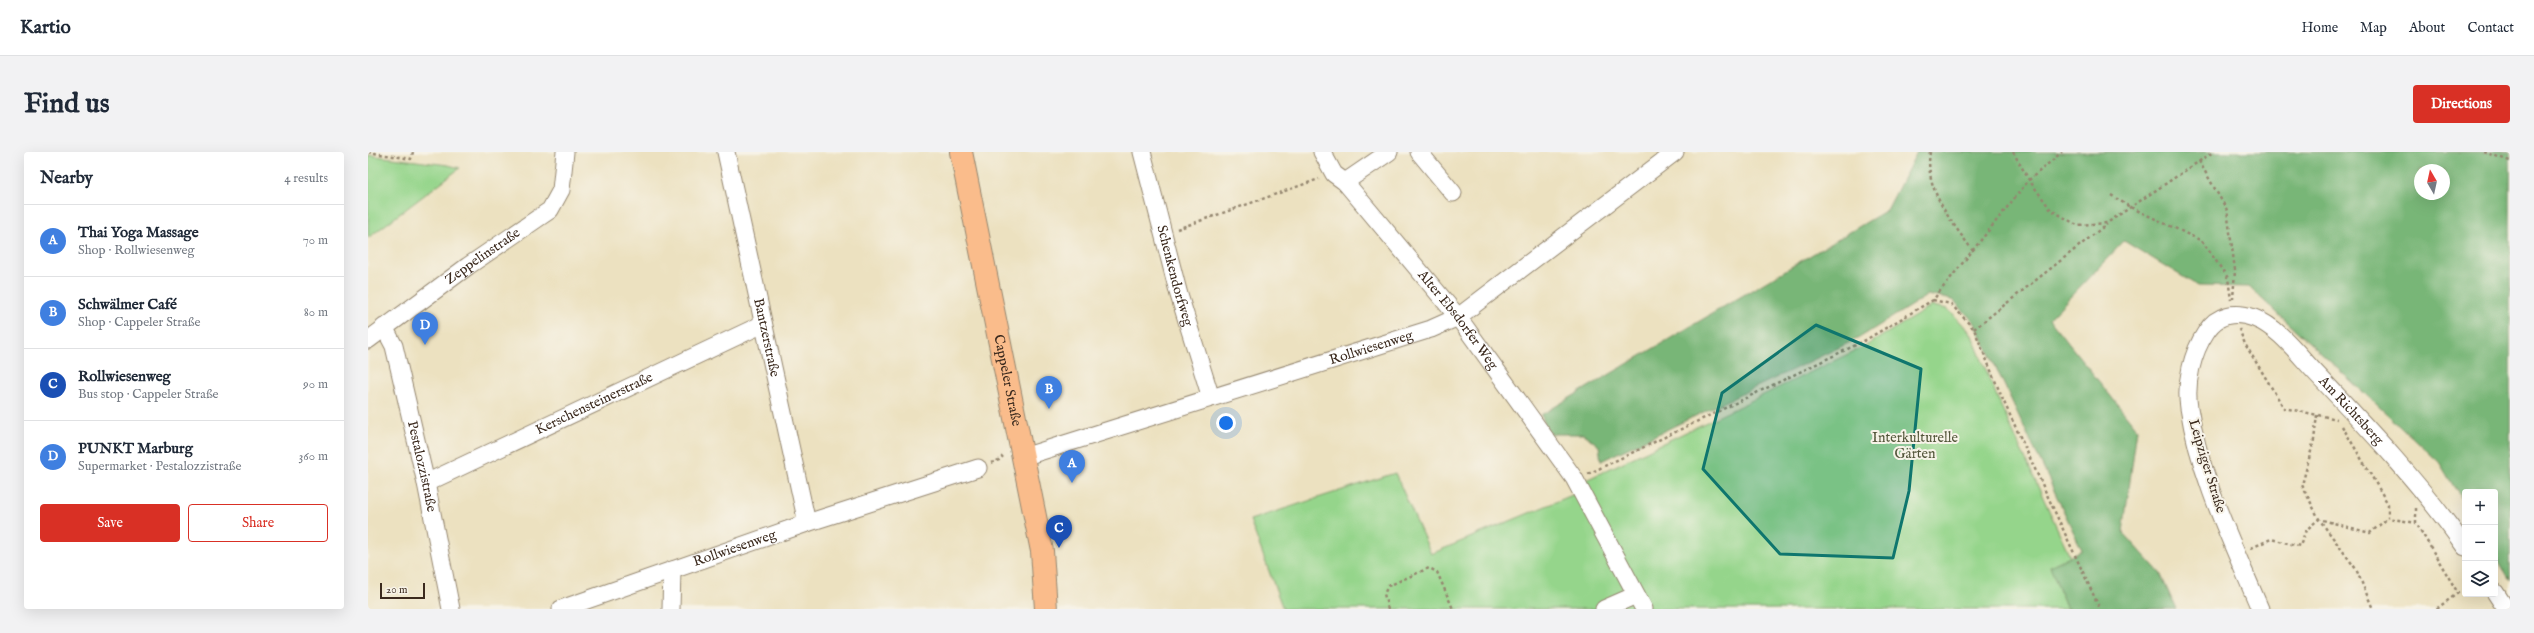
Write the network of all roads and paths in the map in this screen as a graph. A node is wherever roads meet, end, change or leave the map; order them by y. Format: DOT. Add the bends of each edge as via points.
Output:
graph roads {
  1 [pos="368,152"];
  2 [pos="413,152"];
  3 [pos="565,152"];
  4 [pos="726,152"];
  5 [pos="960,152"];
  6 [pos="1142,152"];
  7 [pos="1322,152"];
  8 [pos="1389,152"];
  9 [pos="1419,152"];
  10 [pos="1675,152"];
  11 [pos="1930,152"];
  12 [pos="2014,152"];
  13 [pos="2062,152"];
  14 [pos="2213,152"];
  15 [pos="2484,152"];
  16 [pos="2199,161"];
  17 [pos="2510,161"];
  18 [pos="1339,178"];
  19 [pos="2030,180"];
  20 [pos="1453,193"];
  21 [pos="2111,195"];
  22 [pos="2130,207"];
  23 [pos="2107,223"];
  24 [pos="1163,234"];
  25 [pos="1973,251"];
  26 [pos="1933,300"];
  27 [pos="2232,313"];
  28 [pos="1458,317"];
  29 [pos="762,324"];
  30 [pos="384,326"];
  31 [pos="1974,329"];
  32 [pos="368,340"];
  33 [pos="1211,398"];
  34 [pos="2317,415"];
  35 [pos="1013,457"];
  36 [pos="999,460"];
  37 [pos="978,468"];
  38 [pos="1574,478"];
  39 [pos="426,484"];
  40 [pos="2416,505"];
  41 [pos="2388,518"];
  42 [pos="2319,519"];
  43 [pos="2416,522"];
  44 [pos="807,523"];
  45 [pos="2462,544"];
  46 [pos="2237,554"];
  47 [pos="672,570"];
  48 [pos="2498,597"];
  49 [pos="1640,602"];
  50 [pos="451,609"];
  51 [pos="561,609"];
  52 [pos="671,609"];
  53 [pos="1046,609"];
  54 [pos="1388,609"];
  55 [pos="1453,609"];
  56 [pos="1604,609"];
  57 [pos="2100,609"];
  58 [pos="2260,609"];
  59 [pos="2373,609"];
  60 [pos="2436,609"];
  61 [pos="2506,609"];
  1 -- 2 [label="path" via="412,158"];
  3 -- 30 [label="street, Zeppelinstraße" via="561,190 550,210"];
  4 -- 29 [label="street, Bantzerstraße"];
  5 -- 35 [label="main road, Cappeler Straße"];
  6 -- 24 [label="street, Schenkendorfweg"];
  7 -- 18 [label="street, Alter Ebsdorfer Weg"];
  8 -- 18 [label="street"];
  9 -- 20 [label="street"];
  10 -- 28 [label="street, Rollwiesenweg"];
  11 -- 25 [label="path" via="1932,182 1942,208"];
  12 -- 19 [label="path"];
  13 -- 19 [label="path"];
  14 -- 16 [label="path"];
  15 -- 17 [label="path"];
  16 -- 22 [label="path"];
  16 -- 27 [label="path" via="2227,210 2235,270"];
  18 -- 24 [label="path"];
  18 -- 28 [label="street, Alter Ebsdorfer Weg"];
  19 -- 23 [label="path" via="2051,210 2077,225"];
  19 -- 25 [label="path"];
  21 -- 22 [label="path"];
  22 -- 23 [label="path"];
  22 -- 27 [label="path" via="2202,241 2228,278"];
  23 -- 31 [label="path"];
  24 -- 33 [label="street, Schenkendorfweg"];
  25 -- 26 [label="path"];
  26 -- 31 [label="path" via="1952,304"];
  26 -- 38 [label="path" via="1862,342 1586,475"];
  27 -- 34 [label="path" via="2245,344 2284,408"];
  27 -- 45 [label="street, Am Richtsberg" via="2255,318 2276,332 2377,437"];
  27 -- 46 [label="street, Leipziger Straße" via="2212,322 2197,346 2189,377 2189,407 2211,490"];
  28 -- 33 [label="street, Rollwiesenweg" via="1431,329"];
  28 -- 38 [label="street, Alter Ebsdorfer Weg"];
  29 -- 39 [label="street, Kerschensteinerstraße"];
  29 -- 44 [label="street, Bantzerstraße"];
  30 -- 32 [label="street, Zeppelinstraße"];
  30 -- 39 [label="street, Pestalozzistraße" via="394,346"];
  31 -- 57 [label="path" via="2003,400"];
  33 -- 35 [label="street, Rollwiesenweg"];
  34 -- 41 [label="path" via="2339,420 2388,504"];
  34 -- 42 [label="path" via="2314,440 2302,485"];
  35 -- 36 [label="path"];
  35 -- 53 [label="main road, Cappeler Straße" via="1042,552"];
  37 -- 44 [label="street, Rollwiesenweg"];
  38 -- 49 [label="street, Alter Ebsdorfer Weg"];
  39 -- 50 [label="street, Pestalozzistraße"];
  40 -- 43 [label="path"];
  41 -- 42 [label="path" via="2370,533"];
  41 -- 43 [label="path"];
  42 -- 46 [label="path" via="2306,530 2300,546 2271,539"];
  42 -- 59 [label="path" via="2356,569"];
  43 -- 60 [label="path" via="2458,593"];
  44 -- 47 [label="street, Rollwiesenweg"];
  46 -- 58 [label="street, Leipziger Straße"];
  47 -- 51 [label="street, Rollwiesenweg"];
  47 -- 52 [label="street"];
  48 -- 61 [label="street"];
  49 -- 56 [label="street"];
  54 -- 55 [label="path" via="1384,594 1388,586 1429,568 1437,572"];
}
